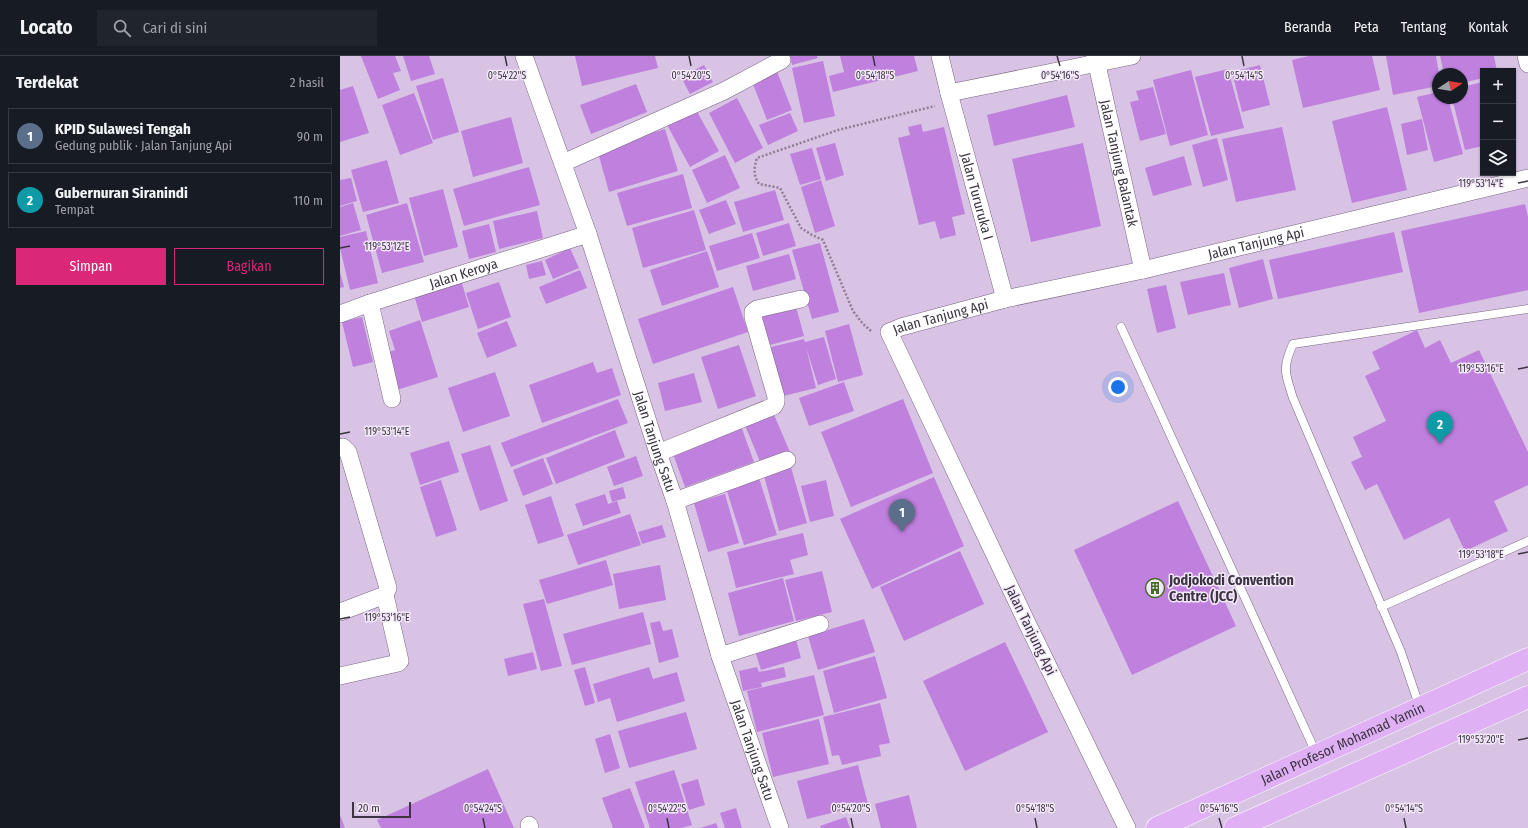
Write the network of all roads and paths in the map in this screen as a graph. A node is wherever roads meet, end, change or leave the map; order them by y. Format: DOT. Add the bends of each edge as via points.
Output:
graph roads {
  1 [pos="524,56"];
  2 [pos="940,56"];
  3 [pos="1132,56"];
  4 [pos="1526,56"];
  5 [pos="782,60"];
  6 [pos="1096,60"];
  7 [pos="1528,64"];
  8 [pos="950,98"];
  9 [pos="563,163"];
  10 [pos="1528,178"];
  11 [pos="588,234"];
  12 [pos="1143,270"];
  13 [pos="801,299"];
  14 [pos="1004,299"];
  15 [pos="370,303"];
  16 [pos="1528,310"];
  17 [pos="340,314"];
  18 [pos="1121,327"];
  19 [pos="888,332"];
  20 [pos="392,399"];
  21 [pos="340,448"];
  22 [pos="658,454"];
  23 [pos="787,460"];
  24 [pos="675,501"];
  25 [pos="1528,541"];
  26 [pos="385,595"];
  27 [pos="1381,607"];
  28 [pos="340,612"];
  29 [pos="820,624"];
  30 [pos="720,656"];
  31 [pos="1528,659"];
  32 [pos="340,676"];
  33 [pos="1528,696"];
  34 [pos="1420,708"];
  35 [pos="1435,738"];
  36 [pos="1317,754"];
  37 [pos="780,828"];
  38 [pos="1127,828"];
  39 [pos="1157,828"];
  40 [pos="1235,828"];
  1 -- 9 [label="street, Jalan Tanjung Satu"];
  2 -- 8 [label="street, Jalan Tururuka I"];
  3 -- 6 [label="street"];
  4 -- 7 [label="street"];
  5 -- 9 [label="street" via="724,91"];
  6 -- 8 [label="street"];
  6 -- 12 [label="street, Jalan Tanjung Balantak"];
  8 -- 14 [label="street, Jalan Tururuka I"];
  8 -- 19 [label="path" via="838,130 757,158 755,164 754,173 759,184 780,188 801,228 823,240 853,311 860,320 874,333"];
  9 -- 11 [label="street, Jalan Tanjung Satu"];
  10 -- 12 [label="street, Jalan Tanjung Api"];
  11 -- 15 [label="street, Jalan Keroya"];
  11 -- 22 [label="street, Jalan Tanjung Satu"];
  12 -- 14 [label="street, Jalan Tanjung Api"];
  13 -- 22 [label="street" via="753,312 776,397 774,406"];
  14 -- 19 [label="street, Jalan Tanjung Api"];
  15 -- 17 [label="street, Jalan Keroya"];
  15 -- 20 [label="street"];
  16 -- 27 [label="lane" via="1293,344 1286,360 1285,375"];
  18 -- 36 [label="lane"];
  19 -- 38 [label="street, Jalan Tanjung Api"];
  21 -- 26 [label="street" via="343,447 348,452 388,588"];
  22 -- 24 [label="street, Jalan Tanjung Satu"];
  23 -- 24 [label="street"];
  24 -- 30 [label="street, Jalan Tanjung Satu"];
  25 -- 27 [label="lane"];
  26 -- 28 [label="street"];
  26 -- 32 [label="street" via="400,660 398,663"];
  27 -- 34 [label="lane"];
  29 -- 30 [label="street"];
  30 -- 37 [label="street, Jalan Tanjung Satu"];
  31 -- 34 [label="main road, Jalan Profesor Mohamad Yamin"];
  33 -- 35 [label="main road"];
  34 -- 35 [label="main road"];
  34 -- 36 [label="main road, Jalan Profesor Mohamad Yamin"];
  35 -- 40 [label="main road"];
  36 -- 39 [label="main road, Jalan Profesor Mohamad Yamin"];
}
